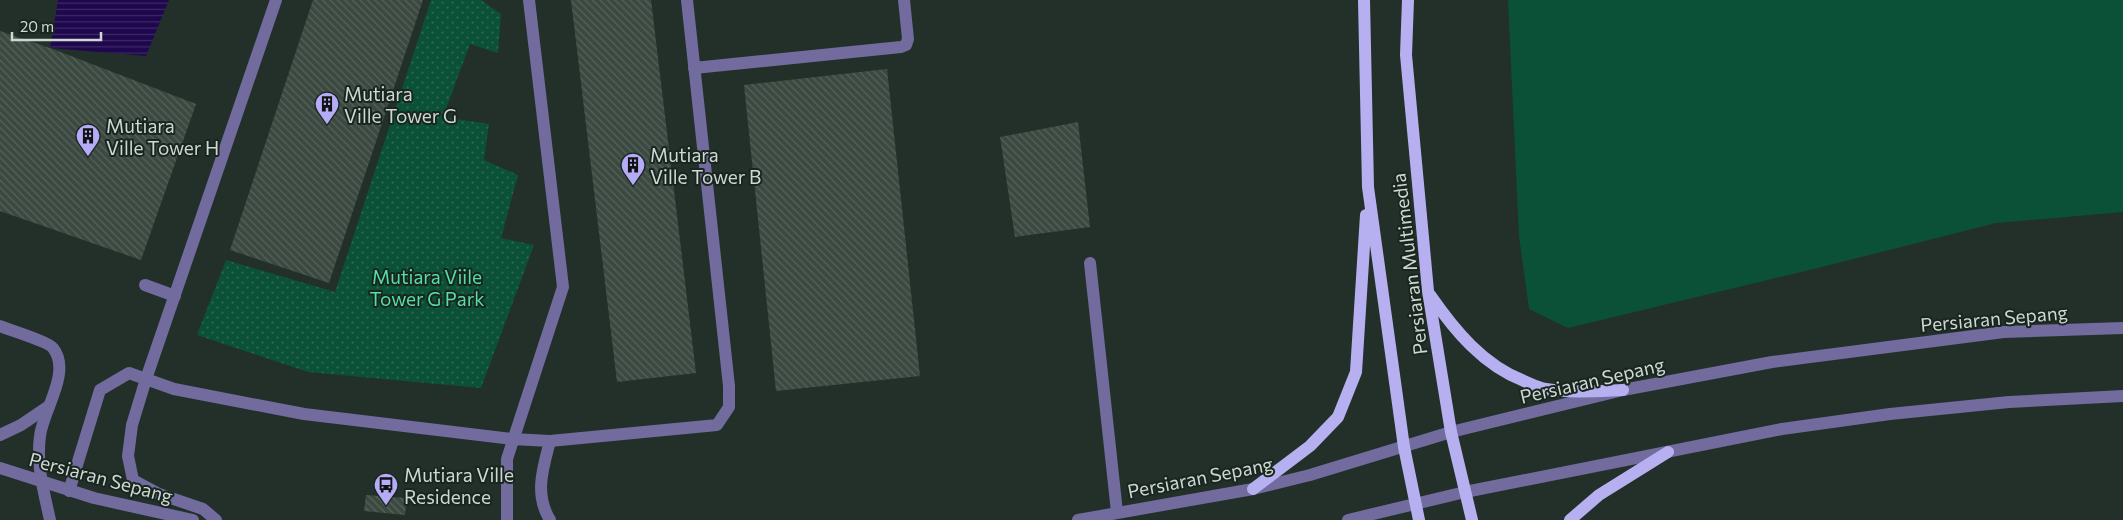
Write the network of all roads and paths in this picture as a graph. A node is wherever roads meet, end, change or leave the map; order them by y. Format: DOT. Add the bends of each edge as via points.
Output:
graph roads {
  1 [pos="276,0"];
  2 [pos="529,0"];
  3 [pos="687,0"];
  4 [pos="904,0"];
  5 [pos="1408,0"];
  6 [pos="1364,3"];
  7 [pos="694,68"];
  8 [pos="1368,187"];
  9 [pos="1090,262"];
  10 [pos="145,285"];
  11 [pos="1428,291"];
  12 [pos="175,296"];
  13 [pos="0,326"];
  14 [pos="2123,328"];
  15 [pos="146,379"];
  16 [pos="1622,390"];
  17 [pos="2123,396"];
  18 [pos="49,406"];
  19 [pos="1451,432"];
  20 [pos="0,435"];
  21 [pos="512,439"];
  22 [pos="550,441"];
  23 [pos="1404,447"];
  24 [pos="1668,452"];
  25 [pos="0,468"];
  26 [pos="42,482"];
  27 [pos="1253,488"];
  28 [pos="69,490"];
  29 [pos="1465,492"];
  30 [pos="1415,504"];
  31 [pos="1117,512"];
  32 [pos="50,520"];
  33 [pos="193,520"];
  34 [pos="216,520"];
  35 [pos="507,520"];
  36 [pos="550,520"];
  37 [pos="1078,520"];
  38 [pos="1348,520"];
  39 [pos="1419,520"];
  40 [pos="1472,520"];
  41 [pos="1570,520"];
  1 -- 12 [label="street"];
  2 -- 21 [label="street" via="563,287"];
  3 -- 7 [label="street"];
  4 -- 7 [label="street" via="908,39 901,47"];
  5 -- 11 [label="main road, Persiaran Multimedia" via="1406,55"];
  6 -- 8 [label="main road, Persiaran Multimedia"];
  7 -- 22 [label="street" via="729,407 717,425"];
  8 -- 23 [label="main road, Persiaran Multimedia"];
  8 -- 27 [label="main road" via="1356,372 1338,417 1310,446"];
  9 -- 31 [label="street"];
  10 -- 12 [label="street"];
  11 -- 16 [label="main road" via="1450,324 1477,352 1509,375 1544,389"];
  11 -- 19 [label="main road, Persiaran Multimedia"];
  12 -- 15 [label="street"];
  13 -- 18 [label="street" via="52,346 60,361"];
  14 -- 16 [label="street, Persiaran Sepang" via="2004,332 1772,362"];
  15 -- 21 [label="street" via="174,389 304,414"];
  15 -- 28 [label="street" via="129,374 100,390"];
  15 -- 34 [label="street" via="132,425 128,456 134,480 159,494 203,509"];
  16 -- 19 [label="street, Persiaran Sepang"];
  17 -- 24 [label="street" via="2009,402 1890,414 1782,429"];
  18 -- 20 [label="street"];
  18 -- 26 [label="street" via="40,434 38,458"];
  19 -- 23 [label="street, Persiaran Sepang"];
  19 -- 29 [label="main road, Persiaran Multimedia"];
  21 -- 22 [label="street"];
  21 -- 35 [label="street" via="507,459"];
  22 -- 36 [label="street" via="540,480 543,509"];
  23 -- 27 [label="street, Persiaran Sepang"];
  23 -- 30 [label="main road, Persiaran Multimedia"];
  24 -- 29 [label="street"];
  24 -- 41 [label="main road" via="1599,496"];
  25 -- 26 [label="street, Persiaran Sepang"];
  26 -- 28 [label="street, Persiaran Sepang"];
  26 -- 32 [label="street"];
  27 -- 31 [label="street, Persiaran Sepang"];
  28 -- 33 [label="street, Persiaran Sepang"];
  29 -- 30 [label="street"];
  29 -- 40 [label="main road, Persiaran Multimedia"];
  30 -- 38 [label="street"];
  30 -- 39 [label="main road, Persiaran Multimedia"];
  31 -- 37 [label="street, Persiaran Sepang"];
}
